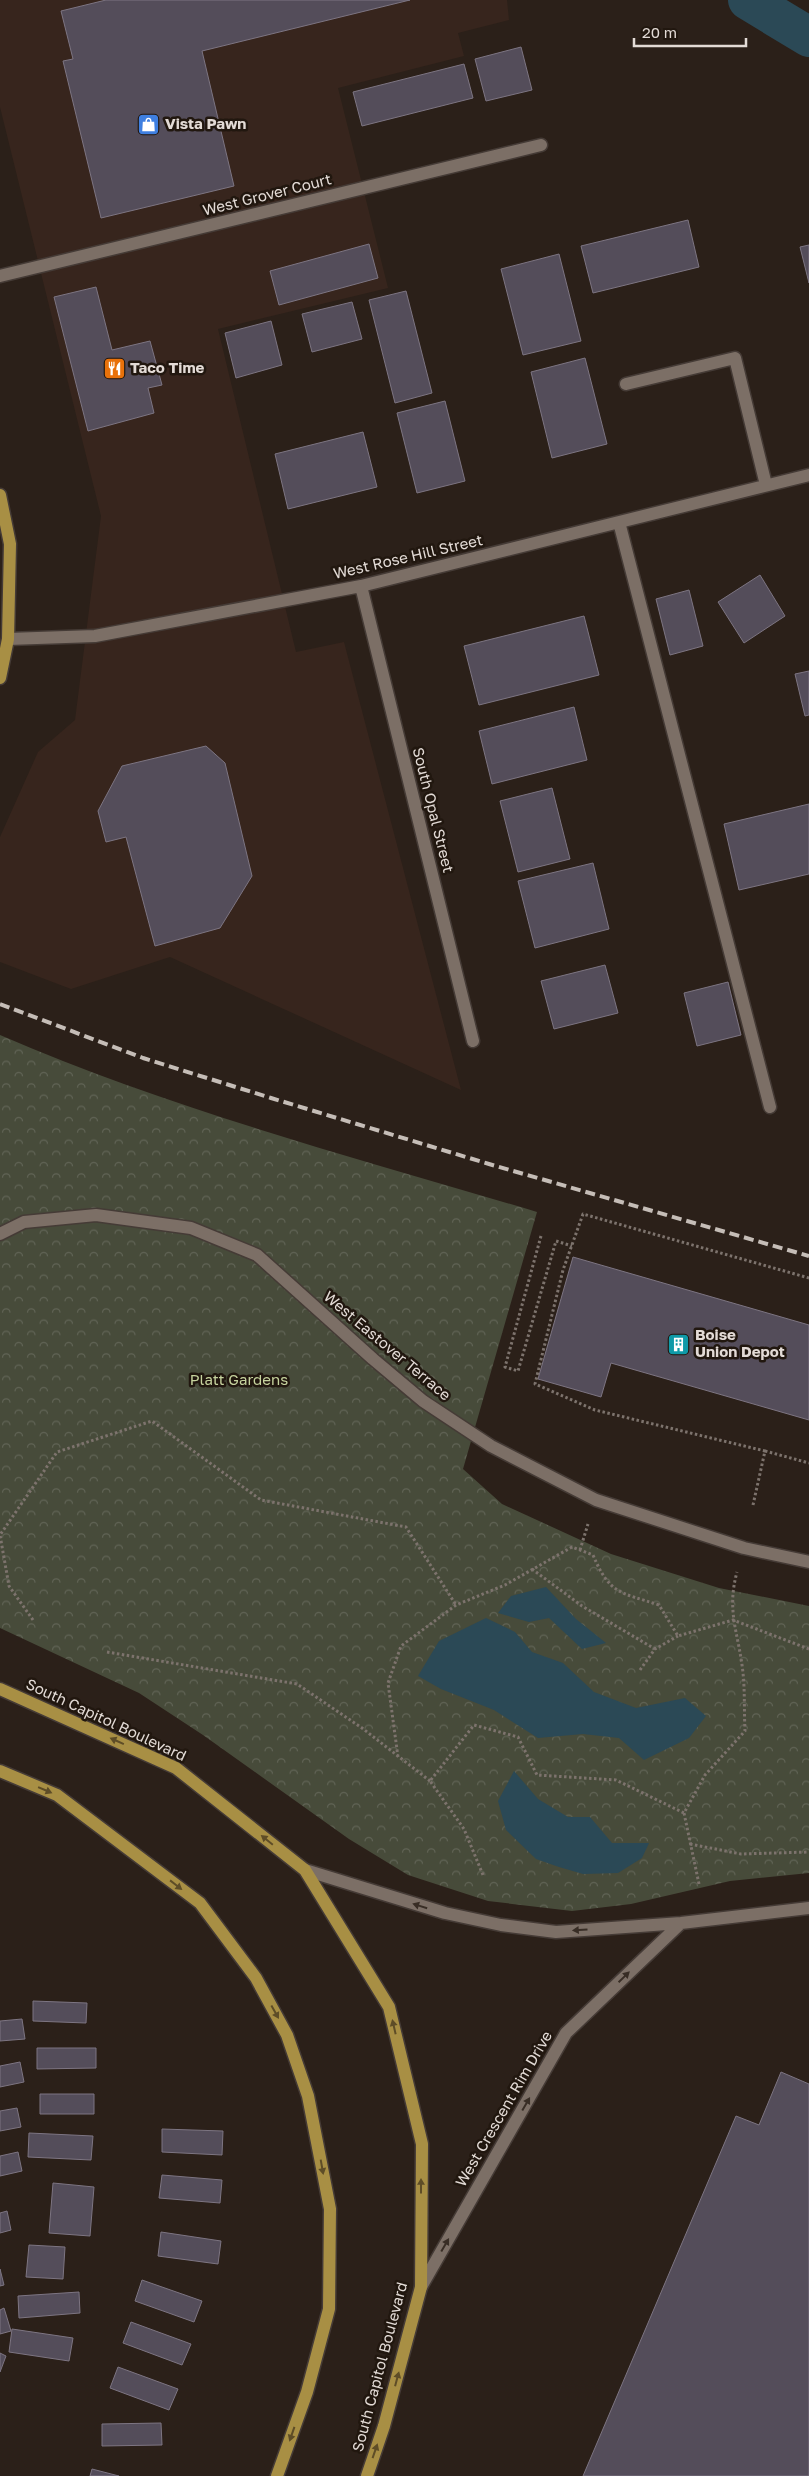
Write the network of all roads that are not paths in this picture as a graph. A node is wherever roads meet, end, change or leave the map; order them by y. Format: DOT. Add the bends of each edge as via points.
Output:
graph roads {
  1 [pos="541,145"];
  2 [pos="0,276"];
  3 [pos="626,384"];
  4 [pos="809,475"];
  5 [pos="766,485"];
  6 [pos="0,495"];
  7 [pos="619,522"];
  8 [pos="362,586"];
  9 [pos="4,643"];
  10 [pos="0,678"];
  11 [pos="472,1041"];
  12 [pos="770,1107"];
  13 [pos="0,1234"];
  14 [pos="809,1562"];
  15 [pos="0,1689"];
  16 [pos="0,1771"];
  17 [pos="305,1870"];
  18 [pos="809,1908"];
  19 [pos="681,1923"];
  20 [pos="421,2287"];
  21 [pos="277,2476"];
  22 [pos="367,2476"];
  1 -- 2 [label="street, West Grover Court"];
  3 -- 5 [label="street" via="735,358"];
  4 -- 5 [label="street, West Rose Hill Street"];
  5 -- 7 [label="street, West Rose Hill Street"];
  6 -- 9 [label="main road" via="10,544"];
  7 -- 8 [label="street, West Rose Hill Street"];
  7 -- 12 [label="street"];
  8 -- 9 [label="street, West Rose Hill Street" via="95,636"];
  8 -- 11 [label="street, South Opal Street"];
  9 -- 10 [label="main road"];
  13 -- 14 [label="street, West Eastover Terrace" via="24,1222 96,1214 191,1228 257,1255 423,1401 491,1446 596,1500 744,1548"];
  17 -- 15 [label="main road, South Capitol Boulevard, one-way" via="176,1768"];
  16 -- 21 [label="main road, one-way" via="56,1795 200,1903 256,1978 287,2035 308,2096 330,2209 329,2309 307,2392"];
  19 -- 17 [label="street, one-way" via="556,1932 501,1925 445,1913"];
  20 -- 17 [label="main road, South Capitol Boulevard, one-way" via="422,2144 389,2007"];
  18 -- 19 [label="street"];
  20 -- 19 [label="street, West Crescent Rim Drive, one-way" via="566,2033"];
  22 -- 20 [label="main road, South Capitol Boulevard, one-way" via="384,2426"];
}
